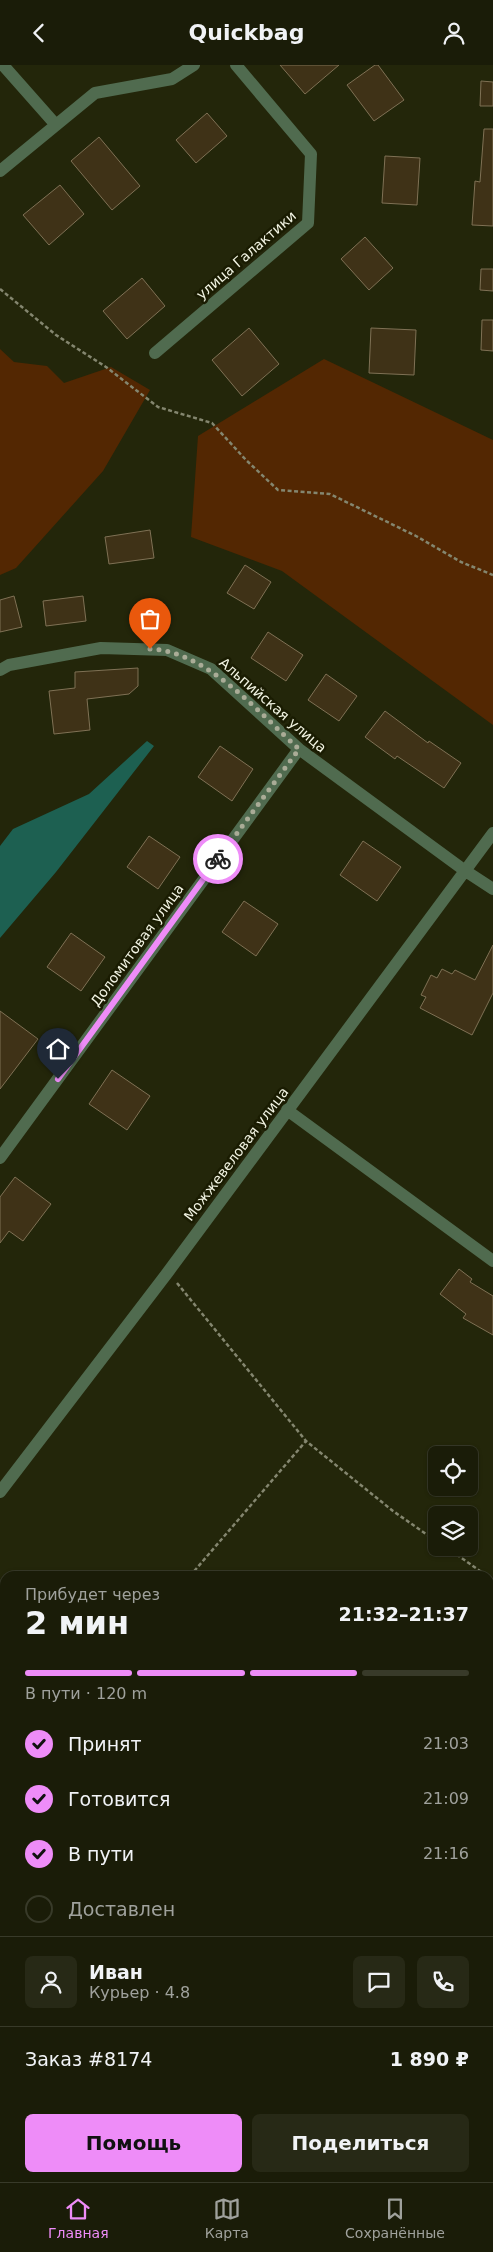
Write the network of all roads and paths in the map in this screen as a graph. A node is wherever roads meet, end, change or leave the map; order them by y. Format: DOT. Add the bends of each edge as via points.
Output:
graph roads {
  1 [pos="4,65"];
  2 [pos="194,65"];
  3 [pos="236,65"];
  4 [pos="56,125"];
  5 [pos="0,171"];
  6 [pos="0,289"];
  7 [pos="155,353"];
  8 [pos="493,575"];
  9 [pos="0,670"];
  10 [pos="299,749"];
  11 [pos="493,833"];
  12 [pos="464,870"];
  13 [pos="493,889"];
  14 [pos="287,1110"];
  15 [pos="0,1158"];
  16 [pos="493,1261"];
  17 [pos="168,1272"];
  18 [pos="306,1441"];
  19 [pos="0,1492"];
  20 [pos="428,1535"];
  21 [pos="459,1556"];
  22 [pos="194,1571"];
  23 [pos="480,1571"];
  1 -- 4 [label="street"];
  2 -- 4 [label="street" via="172,79 95,93"];
  3 -- 7 [label="street, улица Галактики" via="312,155 308,223"];
  4 -- 5 [label="street"];
  6 -- 8 [label="path" via="56,335 106,367 158,407 212,423 278,490 330,494 461,562"];
  9 -- 10 [label="street, Альпийская улица" via="9,665 101,648 167,650 210,669"];
  10 -- 12 [label="street, Альпийская улица"];
  10 -- 15 [label="street, Доломитовая улица"];
  11 -- 12 [label="street, Можжевеловая улица"];
  12 -- 13 [label="street, Альпийская улица"];
  12 -- 14 [label="street, Можжевеловая улица"];
  14 -- 16 [label="street"];
  14 -- 17 [label="street, Можжевеловая улица"];
  17 -- 18 [label="path"];
  17 -- 19 [label="street, Можжевеловая улица"];
  18 -- 20 [label="path"];
  18 -- 22 [label="path"];
  21 -- 23 [label="path"];
}
